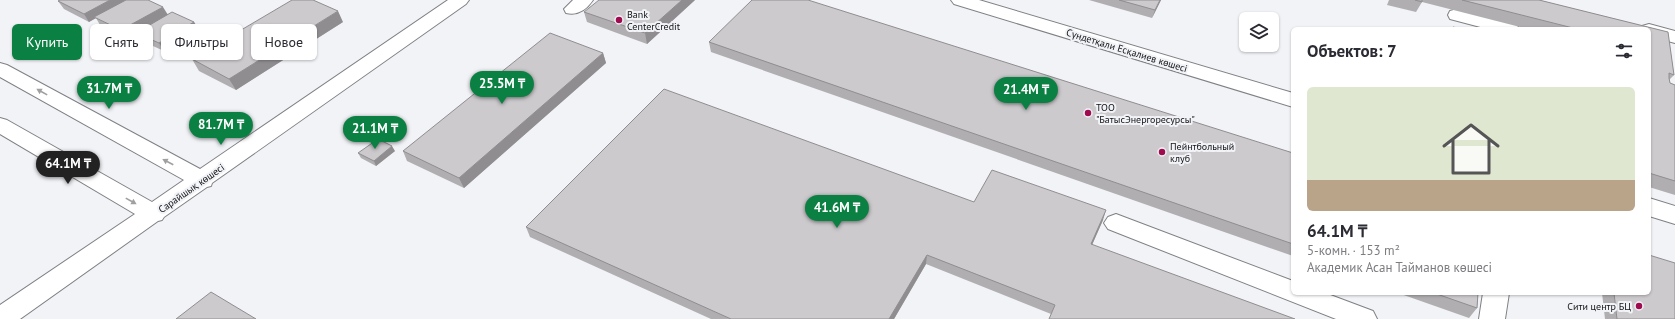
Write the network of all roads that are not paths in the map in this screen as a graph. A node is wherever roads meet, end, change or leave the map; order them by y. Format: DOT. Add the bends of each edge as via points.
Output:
graph roads {
  1 [pos="460,0"];
  2 [pos="960,0"];
  3 [pos="1457,16"];
  4 [pos="1502,27"];
  5 [pos="1651,31"];
  6 [pos="1675,37"];
  7 [pos="0,68"];
  8 [pos="1291,99"];
  9 [pos="0,125"];
  10 [pos="203,180"];
  11 [pos="1651,208"];
  12 [pos="154,214"];
  13 [pos="1675,215"];
  14 [pos="1116,223"];
  15 [pos="1291,291"];
  16 [pos="1302,295"];
  17 [pos="1496,295"];
  18 [pos="0,319"];
  19 [pos="1364,319"];
  20 [pos="1492,319"];
  1 -- 10 [label="street, Сарайшық көшесі"];
  2 -- 8 [label="street, Сүндетқали Есқалиев көшесі"];
  3 -- 4 [label="street"];
  5 -- 6 [label="street"];
  10 -- 7 [label="street, one-way"];
  9 -- 12 [label="street, one-way"];
  10 -- 12 [label="street, Сарайшық көшесі"];
  11 -- 13 [label="street"];
  12 -- 18 [label="street, Сарайшық көшесі"];
  14 -- 15 [label="street"];
  16 -- 19 [label="street"];
  17 -- 20 [label="street"];
}
